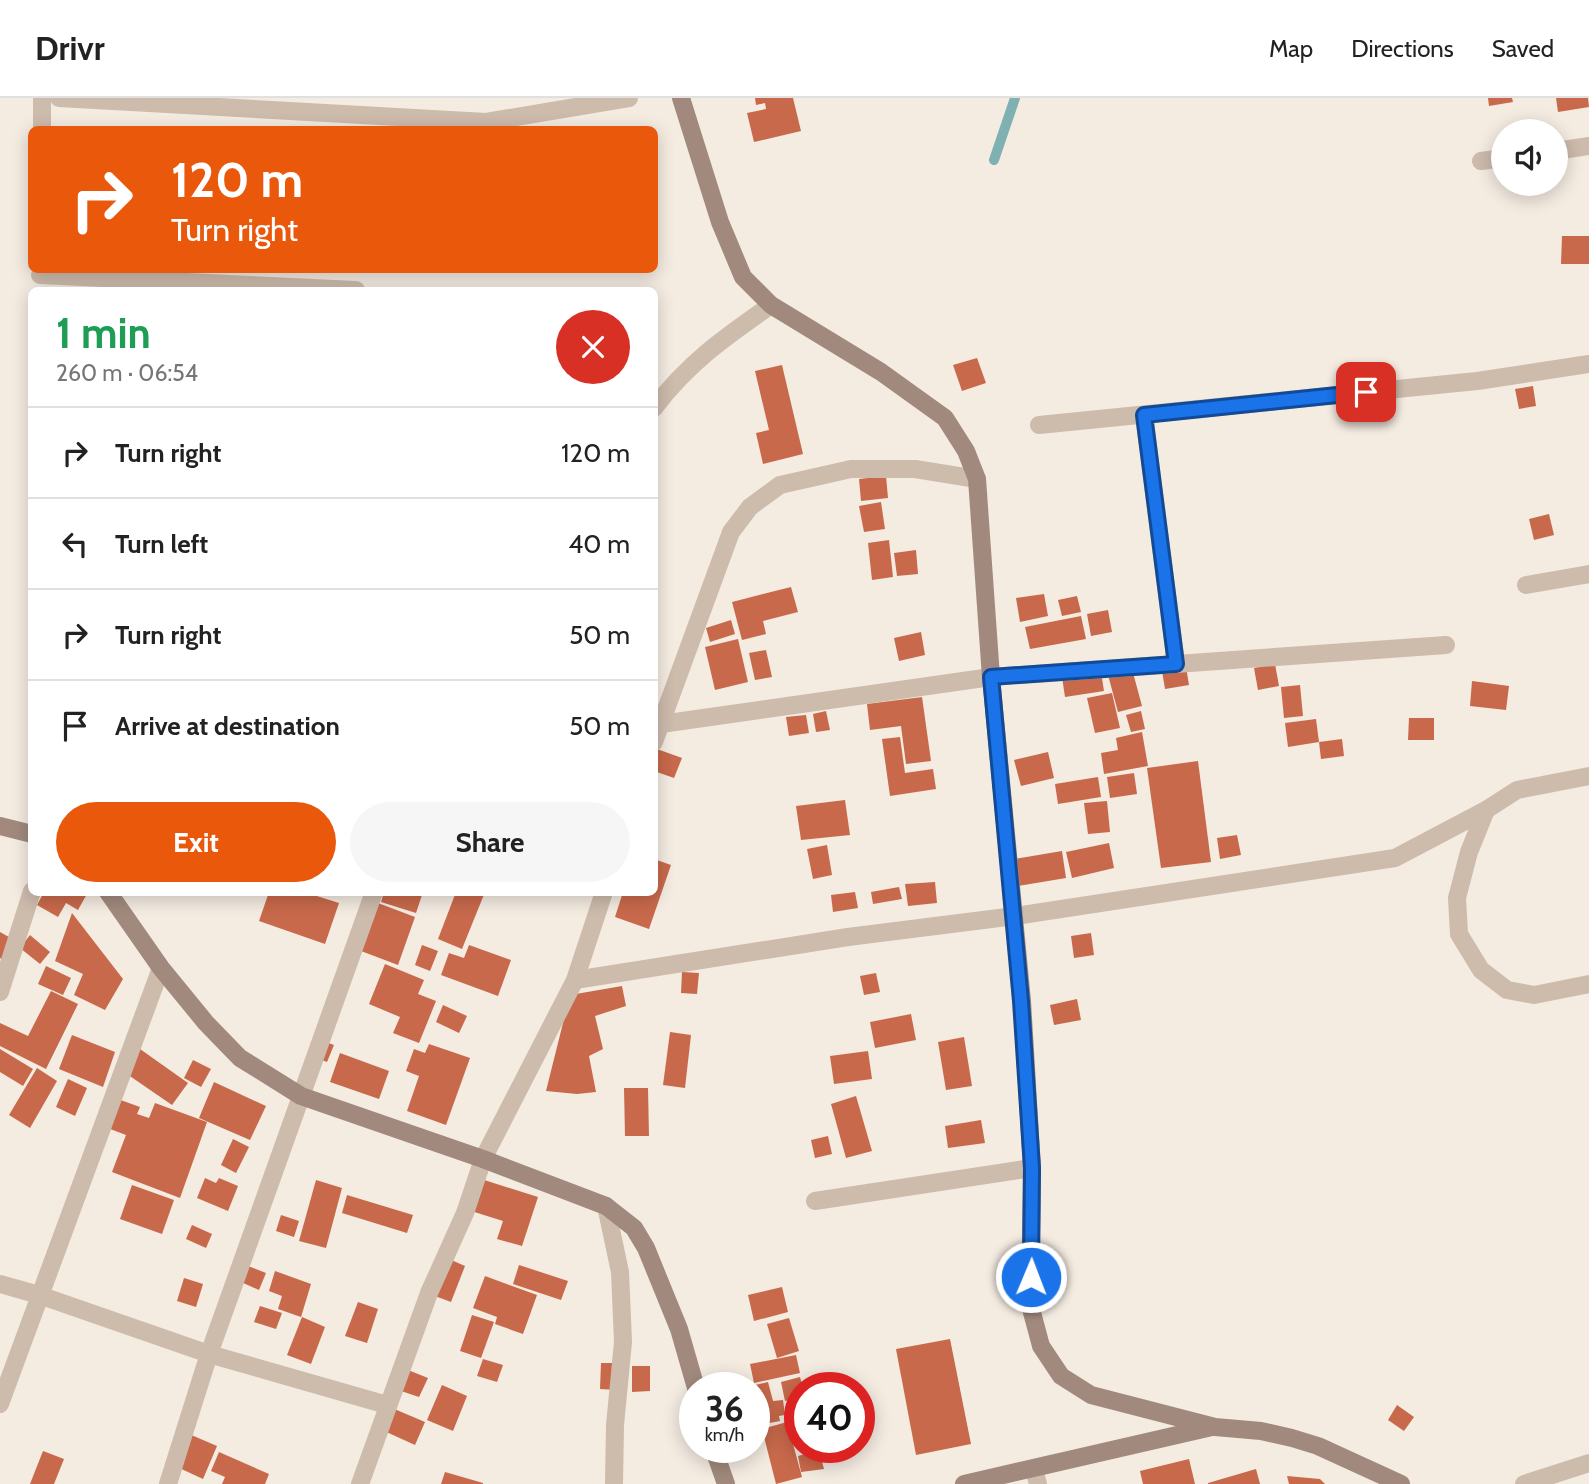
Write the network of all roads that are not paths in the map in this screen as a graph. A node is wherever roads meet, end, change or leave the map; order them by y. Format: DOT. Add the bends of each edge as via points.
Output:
graph roads {
  1 [pos="42,98"];
  2 [pos="59,98"];
  3 [pos="629,98"];
  4 [pos="681,98"];
  5 [pos="42,126"];
  6 [pos="1589,146"];
  7 [pos="1568,149"];
  8 [pos="1491,160"];
  9 [pos="1481,161"];
  10 [pos="40,278"];
  11 [pos="277,287"];
  12 [pos="771,305"];
  13 [pos="1589,364"];
  14 [pos="658,403"];
  15 [pos="1144,415"];
  16 [pos="1039,425"];
  17 [pos="978,480"];
  18 [pos="1589,574"];
  19 [pos="1526,585"];
  20 [pos="1446,645"];
  21 [pos="1176,664"];
  22 [pos="991,677"];
  23 [pos="661,724"];
  24 [pos="658,732"];
  25 [pos="1589,776"];
  26 [pos="1486,810"];
  27 [pos="0,826"];
  28 [pos="28,833"];
  29 [pos="30,896"];
  30 [pos="110,896"];
  31 [pos="373,896"];
  32 [pos="603,896"];
  33 [pos="1015,916"];
  34 [pos="161,968"];
  35 [pos="575,980"];
  36 [pos="1589,984"];
  37 [pos="0,992"];
  38 [pos="300,1096"];
  39 [pos="483,1159"];
  40 [pos="1032,1168"];
  41 [pos="815,1200"];
  42 [pos="607,1206"];
  43 [pos="0,1284"];
  44 [pos="39,1295"];
  45 [pos="209,1354"];
  46 [pos="691,1372"];
  47 [pos="0,1404"];
  48 [pos="387,1405"];
  49 [pos="1215,1427"];
  50 [pos="719,1463"];
  51 [pos="1589,1463"];
  52 [pos="1036,1476"];
  53 [pos="169,1484"];
  54 [pos="360,1484"];
  55 [pos="614,1484"];
  56 [pos="726,1484"];
  57 [pos="964,1484"];
  58 [pos="1401,1484"];
  59 [pos="1524,1484"];
  1 -- 5 [label="street"];
  2 -- 3 [label="street" via="486,122"];
  4 -- 12 [label="street" via="720,222 743,277"];
  6 -- 7 [label="street"];
  8 -- 9 [label="street"];
  10 -- 11 [label="street"];
  12 -- 14 [label="street" via="717,344"];
  12 -- 17 [label="street" via="881,372 945,418 967,451"];
  13 -- 15 [label="street" via="1477,381"];
  15 -- 16 [label="street"];
  15 -- 21 [label="street"];
  17 -- 22 [label="street"];
  17 -- 23 [label="street" via="915,469 851,469 780,485 750,507 731,531"];
  18 -- 19 [label="street"];
  20 -- 21 [label="street"];
  21 -- 22 [label="street"];
  22 -- 23 [label="street"];
  22 -- 33 [label="street"];
  23 -- 24 [label="street"];
  25 -- 26 [label="street" via="1517,790"];
  26 -- 33 [label="street" via="1395,858"];
  26 -- 36 [label="street" via="1457,898 1460,934 1481,970 1507,990 1534,995"];
  27 -- 28 [label="street"];
  29 -- 37 [label="street"];
  30 -- 34 [label="street"];
  31 -- 38 [label="street"];
  32 -- 35 [label="street"];
  33 -- 35 [label="street"];
  33 -- 40 [label="street"];
  34 -- 38 [label="street" via="240,1058"];
  34 -- 44 [label="street"];
  35 -- 39 [label="street"];
  38 -- 39 [label="street"];
  38 -- 45 [label="street"];
  39 -- 42 [label="street"];
  39 -- 48 [label="street"];
  40 -- 41 [label="street"];
  40 -- 49 [label="street" via="1030,1305 1041,1346 1061,1376 1091,1395"];
  42 -- 46 [label="street" via="634,1228 646,1248"];
  42 -- 55 [label="street" via="620,1272 623,1342"];
  43 -- 44 [label="street"];
  44 -- 45 [label="street"];
  44 -- 47 [label="street"];
  45 -- 48 [label="street"];
  45 -- 53 [label="street"];
  48 -- 54 [label="street"];
  49 -- 52 [label="street"];
  49 -- 58 [label="street" via="1292,1438"];
  50 -- 56 [label="street"];
  51 -- 59 [label="street"];
  52 -- 57 [label="street"];
}
